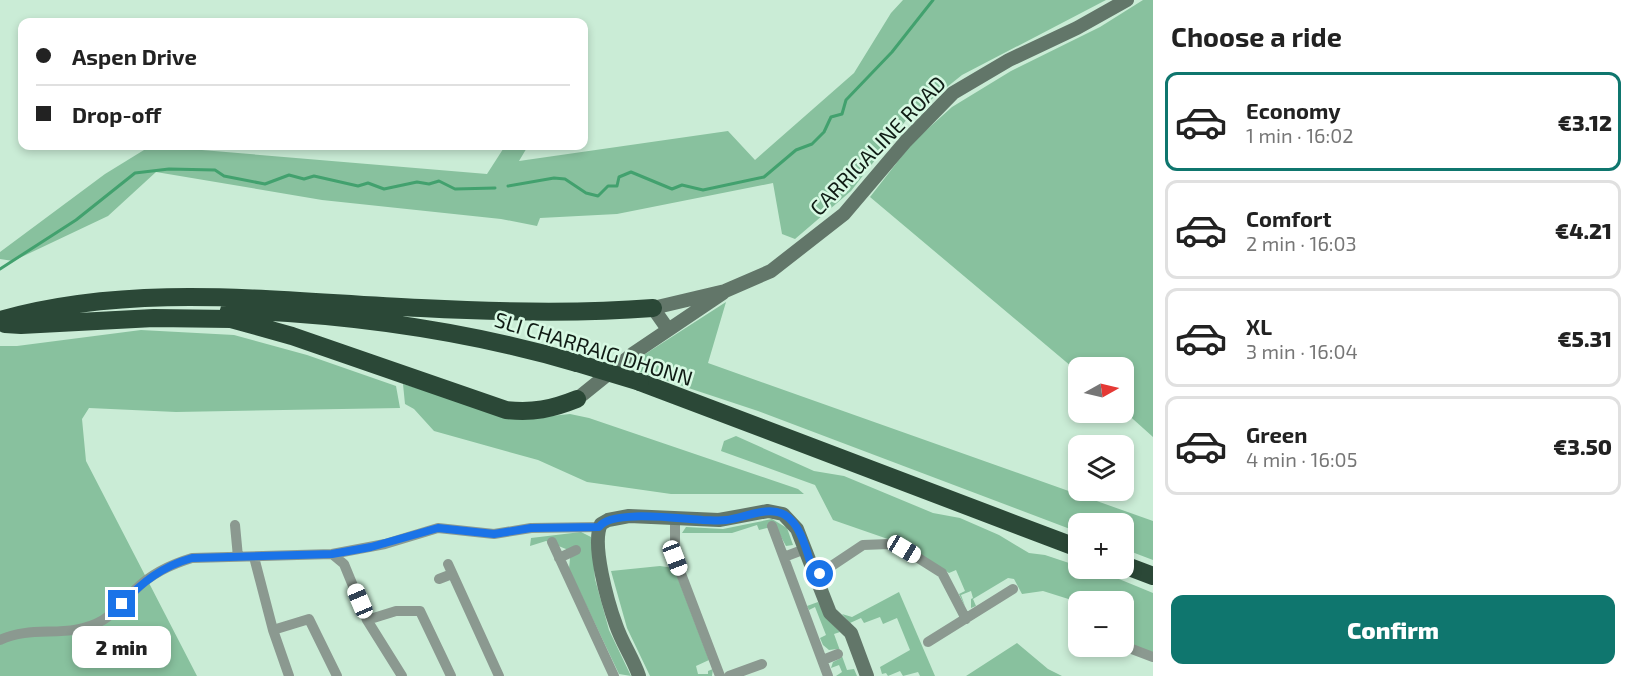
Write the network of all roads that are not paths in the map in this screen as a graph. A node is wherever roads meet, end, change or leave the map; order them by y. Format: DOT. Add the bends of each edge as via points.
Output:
graph roads {
  1 [pos="1127,0"];
  2 [pos="725,291"];
  3 [pos="653,308"];
  4 [pos="0,322"];
  5 [pos="667,328"];
  6 [pos="577,399"];
  7 [pos="675,518"];
  8 [pos="235,525"];
  9 [pos="772,526"];
  10 [pos="599,527"];
  11 [pos="552,542"];
  12 [pos="1068,544"];
  13 [pos="805,549"];
  14 [pos="576,550"];
  15 [pos="332,554"];
  16 [pos="238,557"];
  17 [pos="254,557"];
  18 [pos="784,557"];
  19 [pos="559,558"];
  20 [pos="1134,569"];
  21 [pos="1153,576"];
  22 [pos="815,577"];
  23 [pos="439,579"];
  24 [pos="1012,589"];
  25 [pos="966,619"];
  26 [pos="367,620"];
  27 [pos="273,630"];
  28 [pos="0,640"];
  29 [pos="928,642"];
  30 [pos="1134,650"];
  31 [pos="838,654"];
  32 [pos="1153,657"];
  33 [pos="823,660"];
  34 [pos="762,664"];
  35 [pos="289,676"];
  36 [pos="337,676"];
  37 [pos="402,676"];
  38 [pos="451,676"];
  39 [pos="499,676"];
  40 [pos="614,676"];
  41 [pos="639,676"];
  42 [pos="720,676"];
  43 [pos="729,676"];
  44 [pos="828,676"];
  45 [pos="867,676"];
  1 -- 2 [label="main road, CARRIGALINE ROAD" via="953,93 844,214 771,271"];
  2 -- 3 [label="main road, CARRIGALINE ROAD"];
  2 -- 5 [label="main road, CARRIGALINE ROAD"];
  3 -- 4 [label="highway" via="603,312 478,310 250,297 171,297 81,303"];
  3 -- 5 [label="main road"];
  4 -- 6 [label="highway" via="21,326 231,319 292,336 506,410 530,413"];
  4 -- 12 [label="highway, SLI CHARRAIG DHONN, bridge" via="129,310 302,313 511,344 640,382"];
  5 -- 6 [label="main road, CARRIGALINE ROAD"];
  7 -- 10 [label="main road" via="623,517 605,521"];
  7 -- 13 [label="main road" via="723,520 776,512 793,523"];
  7 -- 42 [label="street" via="675,558"];
  8 -- 16 [label="street"];
  9 -- 18 [label="street"];
  10 -- 15 [label="street" via="531,528 494,534 438,528"];
  10 -- 41 [label="main road" via="603,576 616,626"];
  11 -- 19 [label="street"];
  13 -- 18 [label="street"];
  13 -- 22 [label="main road"];
  14 -- 19 [label="street"];
  15 -- 17 [label="street"];
  15 -- 26 [label="street" via="344,564"];
  16 -- 17 [label="street"];
  16 -- 28 [label="street" via="192,558 173,563 138,587 103,620 79,630 27,632"];
  17 -- 27 [label="street"];
  18 -- 33 [label="street"];
  19 -- 40 [label="street"];
  20 -- 21 [label="highway"];
  22 -- 25 [label="street" via="863,545 889,544 942,573"];
  22 -- 45 [label="main road" via="830,613 851,633"];
  23 -- 39 [label="street" via="450,569"];
  24 -- 25 [label="street"];
  25 -- 29 [label="street"];
  26 -- 37 [label="street"];
  26 -- 38 [label="street" via="396,611 420,611"];
  27 -- 35 [label="street"];
  27 -- 36 [label="street" via="309,619"];
  30 -- 32 [label="street"];
  31 -- 33 [label="street"];
  33 -- 44 [label="street"];
  34 -- 43 [label="street"];
}
